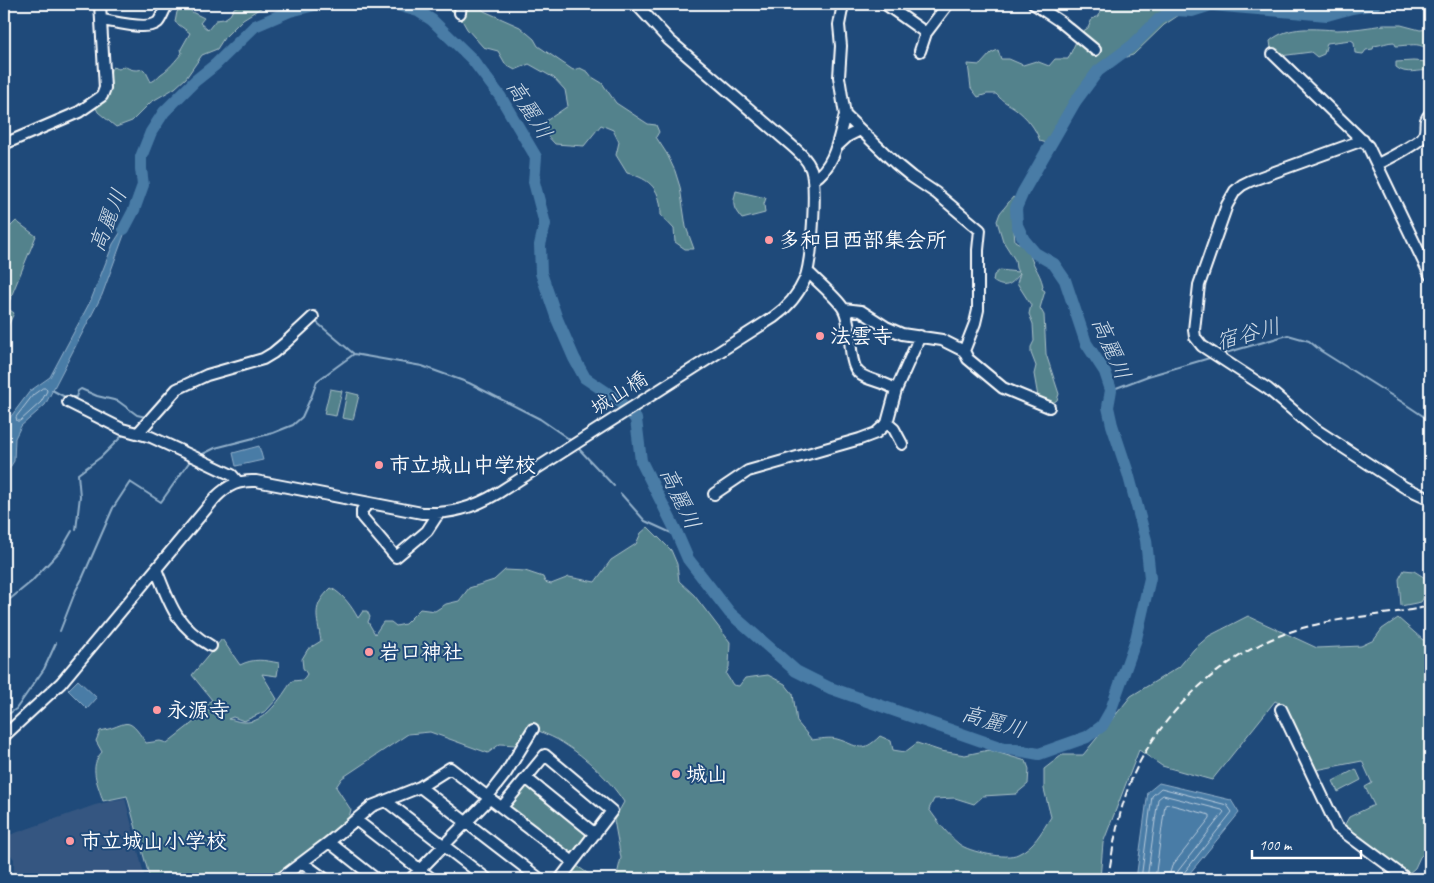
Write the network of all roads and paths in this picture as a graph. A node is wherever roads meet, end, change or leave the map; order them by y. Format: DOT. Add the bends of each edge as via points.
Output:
graph roads {
  1 [pos="100,4"];
  2 [pos="168,4"];
  3 [pos="636,4"];
  4 [pos="843,4"];
  5 [pos="885,4"];
  6 [pos="948,4"];
  7 [pos="1034,4"];
  8 [pos="102,20"];
  9 [pos="926,33"];
  10 [pos="1095,50"];
  11 [pos="920,51"];
  12 [pos="1273,54"];
  13 [pos="1430,114"];
  14 [pos="845,115"];
  15 [pos="860,130"];
  16 [pos="1363,140"];
  17 [pos="4,144"];
  18 [pos="836,146"];
  19 [pos="1378,164"];
  20 [pos="813,180"];
  21 [pos="808,272"];
  22 [pos="1430,275"];
  23 [pos="844,309"];
  24 [pos="313,317"];
  25 [pos="920,336"];
  26 [pos="964,351"];
  27 [pos="896,390"];
  28 [pos="68,402"];
  29 [pos="1049,407"];
  30 [pos="887,423"];
  31 [pos="138,433"];
  32 [pos="902,444"];
  33 [pos="238,482"];
  34 [pos="714,494"];
  35 [pos="1430,499"];
  36 [pos="368,503"];
  37 [pos="438,514"];
  38 [pos="156,569"];
  39 [pos="211,646"];
  40 [pos="1281,708"];
  41 [pos="533,729"];
  42 [pos="4,736"];
  43 [pos="526,778"];
  44 [pos="420,787"];
  45 [pos="489,797"];
  46 [pos="386,800"];
  47 [pos="502,807"];
  48 [pos="356,820"];
  49 [pos="466,822"];
  50 [pos="595,834"];
  51 [pos="329,842"];
  52 [pos="444,846"];
  53 [pos="573,862"];
  54 [pos="303,863"];
  55 [pos="420,870"];
  56 [pos="280,879"];
  57 [pos="325,879"];
  58 [pos="376,879"];
  59 [pos="411,879"];
  60 [pos="432,879"];
  61 [pos="487,879"];
  62 [pos="540,879"];
  63 [pos="560,879"];
  64 [pos="1407,879"];
  1 -- 8 [label="street"];
  2 -- 8 [label="street" via="157,23 151,26"];
  3 -- 20 [label="street" via="669,40 802,156"];
  4 -- 14 [label="street" via="839,25 839,77"];
  5 -- 9 [label="street"];
  6 -- 9 [label="street"];
  7 -- 10 [label="street"];
  8 -- 17 [label="street" via="105,88 102,96 79,112"];
  9 -- 11 [label="street"];
  12 -- 16 [label="street"];
  13 -- 19 [label="street" via="1425,120 1421,140"];
  14 -- 15 [label="street"];
  14 -- 18 [label="street"];
  15 -- 18 [label="street"];
  15 -- 26 [label="street" via="980,230 978,310"];
  16 -- 19 [label="street"];
  16 -- 35 [label="street" via="1242,184 1235,191 1227,205 1198,293 1195,337 1216,356 1268,389 1315,429 1404,487"];
  18 -- 20 [label="street" via="828,167"];
  19 -- 22 [label="street"];
  20 -- 21 [label="street" via="815,192"];
  21 -- 23 [label="street"];
  21 -- 37 [label="street, 城山橋" via="797,295 784,310 475,506"];
  23 -- 25 [label="street" via="861,311 886,327"];
  23 -- 27 [label="street" via="856,371"];
  24 -- 31 [label="street" via="263,359 207,375 177,389"];
  25 -- 26 [label="street" via="942,340"];
  25 -- 27 [label="street"];
  26 -- 29 [label="street" via="968,359 1003,388"];
  27 -- 30 [label="street"];
  28 -- 31 [label="street"];
  30 -- 32 [label="street"];
  30 -- 34 [label="street" via="876,433 860,440 748,471"];
  31 -- 33 [label="street" via="232,475"];
  33 -- 36 [label="street, 城山橋" via="256,481"];
  33 -- 38 [label="street" via="216,497"];
  36 -- 37 [label="street, 城山橋"];
  36 -- 37 [label="street" via="362,510 362,516 396,557 426,531"];
  38 -- 39 [label="street" via="180,622"];
  38 -- 42 [label="street" via="61,683"];
  40 -- 64 [label="street" via="1337,827"];
  41 -- 45 [label="street"];
  43 -- 47 [label="street"];
  43 -- 50 [label="street"];
  43 -- 50 [label="street" via="546,755 612,811"];
  44 -- 45 [label="street" via="450,768"];
  44 -- 46 [label="street"];
  44 -- 49 [label="street"];
  45 -- 47 [label="street"];
  45 -- 49 [label="street"];
  46 -- 48 [label="street" via="372,806"];
  46 -- 52 [label="street"];
  47 -- 53 [label="street"];
  48 -- 51 [label="street"];
  48 -- 55 [label="street"];
  49 -- 52 [label="street"];
  49 -- 62 [label="street"];
  50 -- 53 [label="street"];
  51 -- 54 [label="street"];
  51 -- 58 [label="street"];
  52 -- 55 [label="street"];
  52 -- 61 [label="street"];
  53 -- 63 [label="street"];
  54 -- 56 [label="street"];
  54 -- 57 [label="street"];
  55 -- 59 [label="street"];
  55 -- 60 [label="street"];
}
